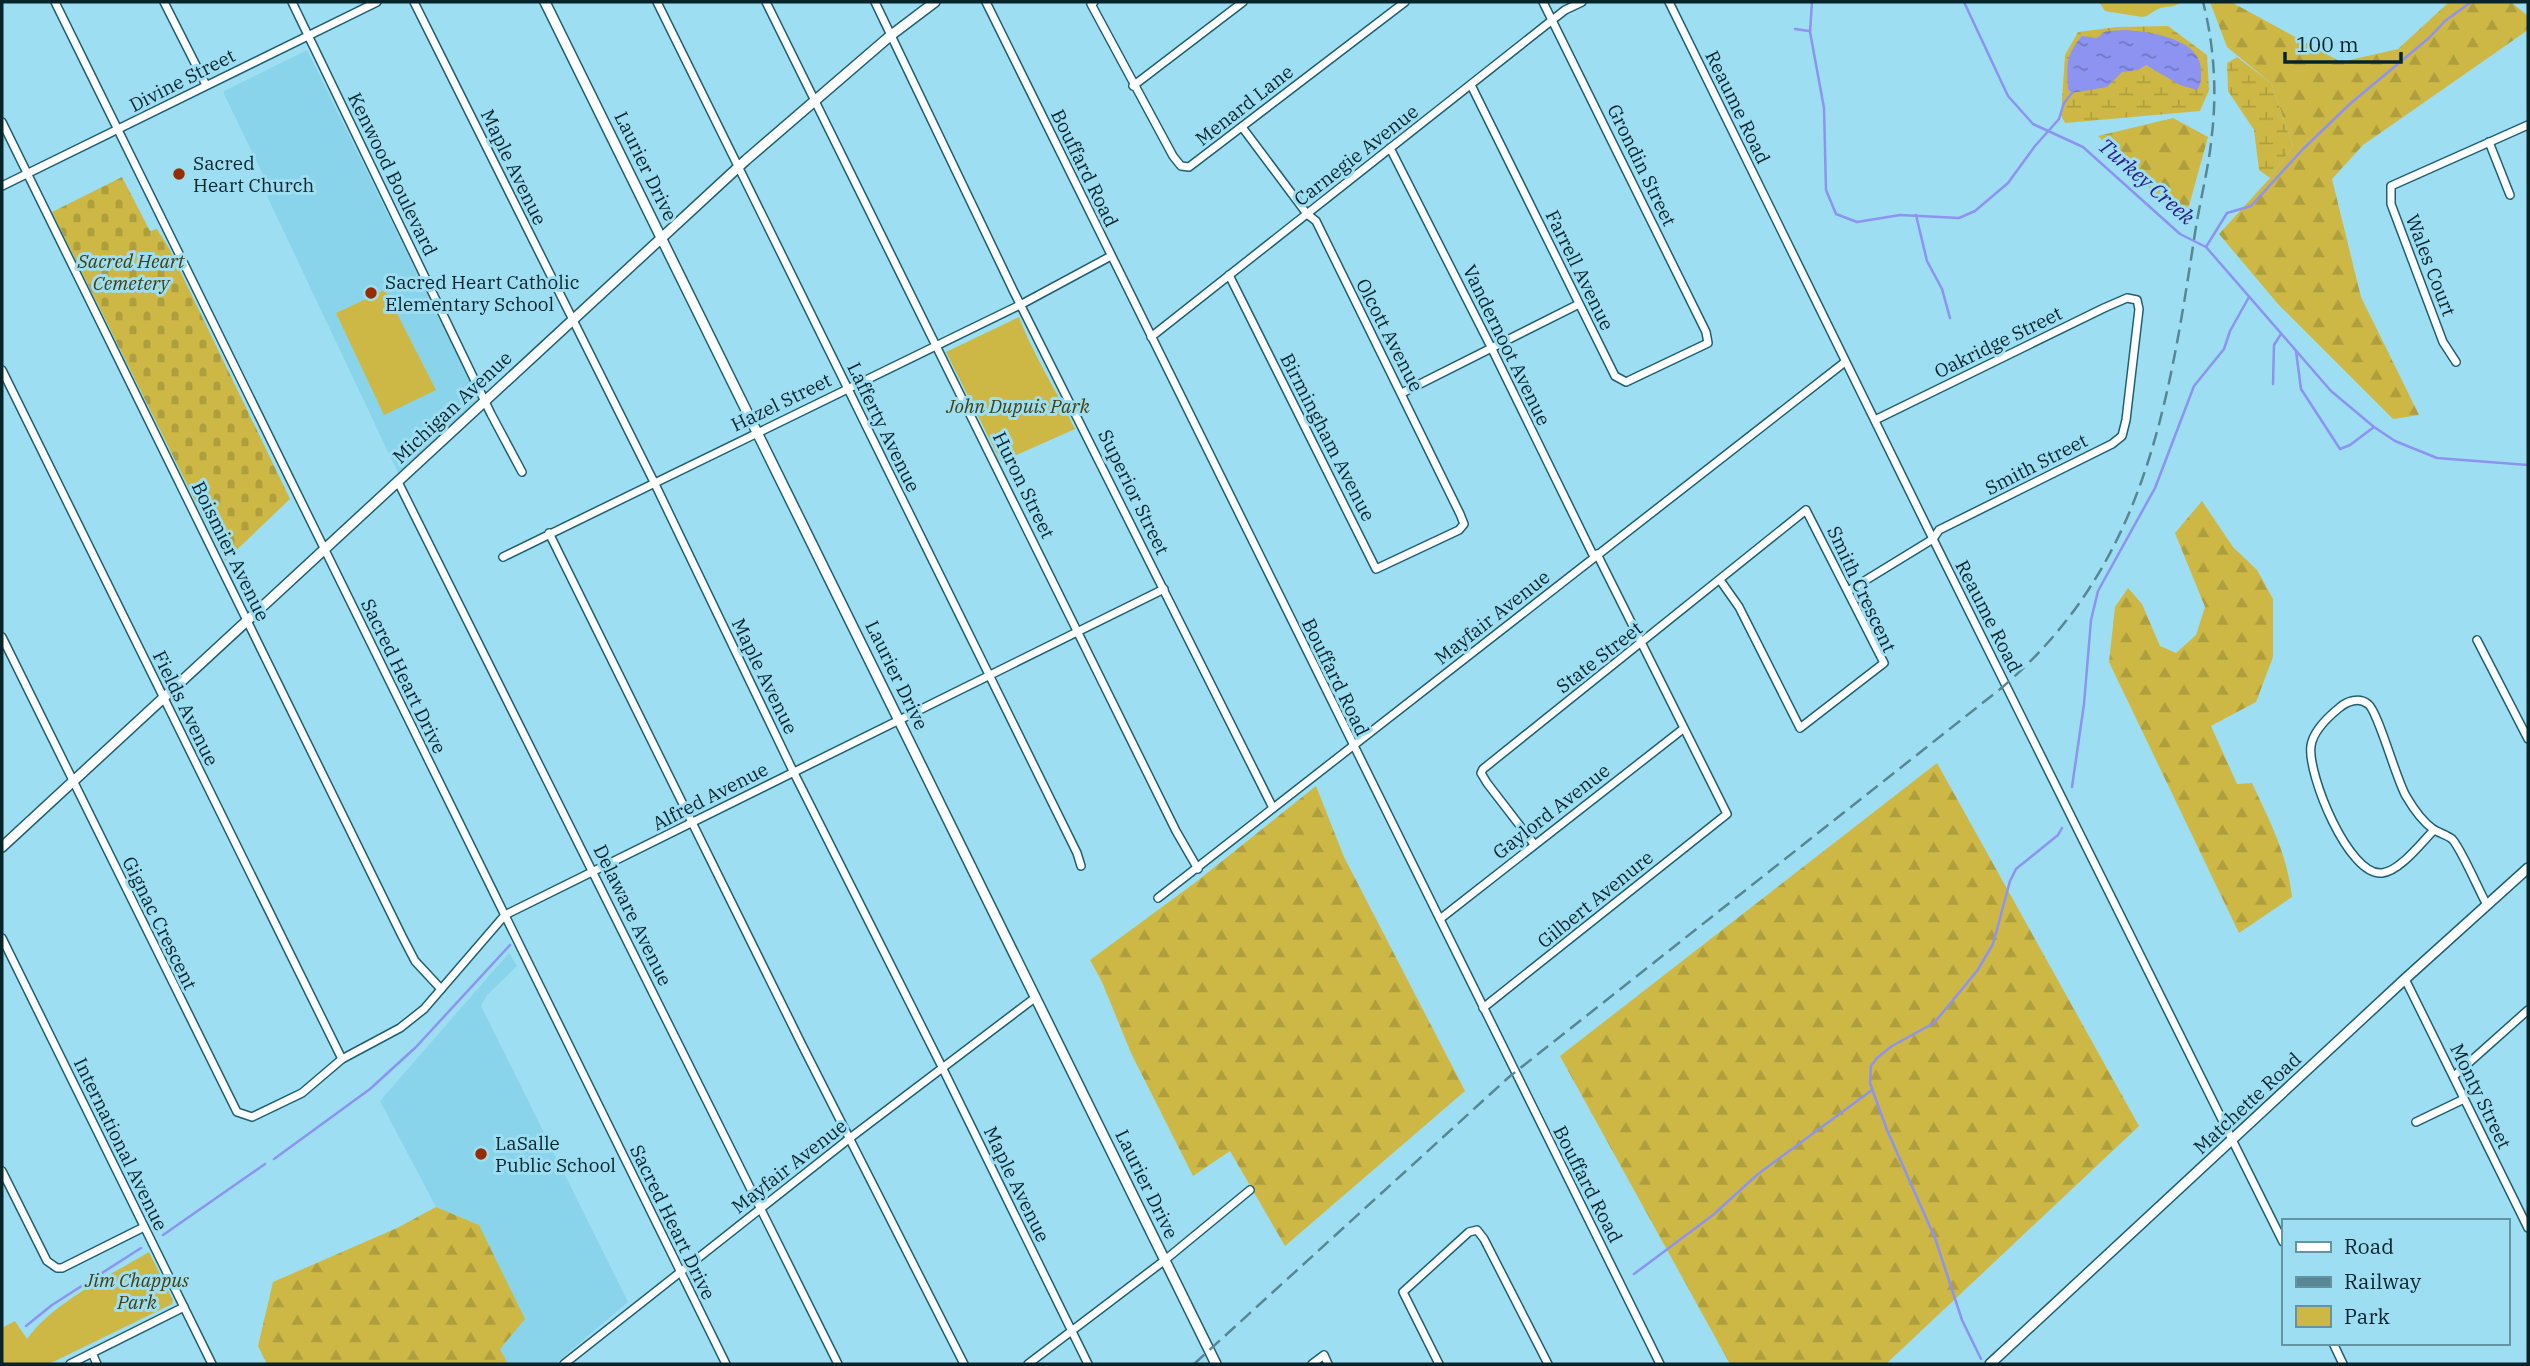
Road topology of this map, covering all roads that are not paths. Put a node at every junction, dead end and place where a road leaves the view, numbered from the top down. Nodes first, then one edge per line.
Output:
1 (55, 2) edge
2 (164, 2) edge
3 (292, 2) edge
4 (377, 2) edge
5 (414, 2) edge
6 (545, 2) edge
7 (657, 2) edge
8 (766, 2) edge
9 (874, 2) edge
10 (934, 2) edge
11 (986, 2) edge
12 (1243, 2) edge
13 (1405, 2) edge
14 (1544, 2) edge
15 (1582, 2) edge
16 (1670, 2) edge
17 (1092, 3) edge
18 (1553, 20) junction
19 (309, 35) junction
20 (890, 36) junction
21 (206, 85) junction
22 (1471, 85) junction
23 (1133, 86) junction
24 (815, 100) junction
25 (2, 122) edge
26 (2528, 125) edge
27 (1242, 127) junction
28 (118, 131) junction
29 (2489, 142) junction
30 (1390, 148) junction
31 (739, 166) junction
32 (27, 173) junction
33 (2, 186) edge
34 (2510, 195) dead end
35 (1307, 214) junction
36 (662, 237) junction
37 (1111, 256) junction
38 (1229, 275) junction
39 (2137, 300) joint
40 (1022, 304) junction
41 (1579, 304) junction
42 (573, 320) junction
43 (1151, 337) junction
44 (1708, 343) joint
45 (936, 344) junction
46 (1492, 349) junction
47 (1845, 362) junction
48 (2456, 362) dead end
49 (2, 370) edge
50 (847, 387) junction
51 (1402, 393) junction
52 (485, 401) junction
53 (1875, 421) junction
54 (757, 432) junction
55 (522, 472) dead end
56 (398, 482) junction
57 (654, 482) junction
58 (1807, 510) joint
59 (549, 533) junction
60 (1933, 539) junction
61 (324, 550) junction
62 (1420, 551) joint
63 (1595, 555) junction
64 (503, 557) dead end
65 (1720, 580) junction
66 (1164, 589) junction
67 (1848, 591) junction
68 (248, 621) junction
69 (1079, 633) junction
70 (2, 637) edge
71 (2477, 640) dead end
72 (1642, 643) junction
73 (990, 676) junction
74 (164, 699) junction
75 (899, 720) junction
76 (1683, 729) junction
77 (2528, 739) edge
78 (1352, 745) junction
79 (793, 771) junction
80 (74, 782) junction
81 (1273, 808) junction
82 (1727, 814) joint
83 (692, 823) junction
84 (2434, 830) junction
85 (1534, 844) junction
86 (2, 847) edge
87 (1081, 866) dead end
88 (2528, 868) edge
89 (1198, 869) junction
90 (594, 871) junction
91 (1158, 898) dead end
92 (2487, 905) junction
93 (505, 915) junction
94 (1440, 919) junction
95 (2, 938) edge
96 (2405, 979) junction
97 (441, 989) junction
98 (1036, 997) junction
99 (1483, 1008) junction
100 (2528, 1010) edge
101 (342, 1059) junction
102 (942, 1067) junction
103 (2454, 1076) junction
104 (2464, 1099) junction
105 (2416, 1122) dead end
106 (850, 1138) junction
107 (2233, 1140) junction
108 (2, 1171) edge
109 (1250, 1190) dead end
110 (761, 1208) junction
111 (144, 1227) junction
112 (2528, 1228) edge
113 (2282, 1240) edge
114 (1165, 1260) junction
115 (680, 1272) junction
116 (184, 1307) junction
117 (1072, 1331) junction
118 (2334, 1345) edge
119 (92, 1353) junction
120 (1995, 1362) edge
121 (70, 1364) edge
122 (97, 1364) edge
123 (212, 1364) edge
124 (564, 1364) edge
125 (726, 1364) edge
126 (838, 1364) edge
127 (964, 1364) edge
128 (1028, 1364) edge
129 (1088, 1364) edge
130 (1216, 1364) edge
131 (1312, 1364) edge
132 (1328, 1364) edge
133 (1439, 1364) edge
134 (1548, 1364) edge
135 (1660, 1364) edge
136 (2343, 1364) edge

1 - 28 street, Sacred Heart Drive
2 - 21 street
3 - 19 street, Kenwood Boulevard
4 - 19 street, Divine Street
5 - 42 street, Maple Avenue
6 - 36 street, Laurier Drive
7 - 31 street, Lafferty Avenue
8 - 24 street, Huron Street
9 - 20 street, Superior Street
10 - 20 street, Michigan Avenue
11 - 37 street, Bouffard Road
12 - 23 street
13 - 27 street, Menard Lane
14 - 18 street, Grondin Street
15 - 18 street, Carnegie Avenue
16 - 47 street, Reaume Road
17 - 23 street, Menard Lane
18 - 22 street, Carnegie Avenue
18 - 44 street, Grondin Street
19 - 21 street, Divine Street
19 - 52 street, Kenwood Boulevard
20 - 24 street, Michigan Avenue
20 - 40 street, Superior Street
21 - 28 street, Divine Street
22 - 30 street, Carnegie Avenue
22 - 41 street, Farrell Avenue
23 - 27 street, Menard Lane
24 - 31 street, Michigan Avenue
24 - 45 street, Huron Street
25 - 32 street, Boismier Avenue
26 - 29 street, Wales Court
27 - 35 street, Olcott Avenue
28 - 32 street, Divine Street
28 - 61 street, Sacred Heart Drive
29 - 34 street
29 - 48 street, Wales Court
30 - 35 street, Carnegie Avenue
30 - 46 street, Vandernoot Avenue
31 - 36 street, Michigan Avenue
31 - 50 street, Lafferty Avenue
32 - 33 street, Divine Street
32 - 68 street, Boismier Avenue
35 - 38 street, Carnegie Avenue
35 - 51 street, Olcott Avenue
36 - 42 street, Michigan Avenue
36 - 54 street, Laurier Drive
37 - 40 street, Hazel Street
37 - 43 street, Bouffard Road
38 - 43 street, Carnegie Avenue
38 - 62 street, Birmingham Avenue
39 - 53 street, Oakridge Street
39 - 60 street, Smith Street
40 - 45 street, Hazel Street
40 - 66 street, Superior Street
41 - 44 street, Farrell Avenue
41 - 46 street
42 - 52 street, Michigan Avenue
42 - 57 street, Maple Avenue
43 - 78 street, Bouffard Road
45 - 50 street, Hazel Street
45 - 69 street, Huron Street
46 - 51 street
46 - 63 street, Vandernoot Avenue
47 - 53 street, Reaume Road
47 - 63 street, Mayfair Avenue
49 - 74 street, Fields Avenue
50 - 54 street, Hazel Street
50 - 73 street, Lafferty Avenue
51 - 62 street, Olcott Avenue
52 - 55 street, Kenwood Boulevard
52 - 56 street, Michigan Avenue
53 - 60 street, Reaume Road
54 - 57 street, Hazel Street
54 - 75 street, Laurier Drive
56 - 61 street, Michigan Avenue
56 - 90 street, Delaware Avenue
57 - 59 street, Hazel Street
57 - 79 street, Maple Avenue
58 - 65 street, State Street
58 - 67 street, Smith Crescent
59 - 64 street, Hazel Street
59 - 83 street
60 - 67 street, Smith Street
60 - 107 street, Reaume Road
61 - 68 street, Michigan Avenue
61 - 93 street, Sacred Heart Drive
63 - 72 street, Vandernoot Avenue
63 - 78 street, Mayfair Avenue
65 - 67 street, Smith Crescent
65 - 72 street, State Street
66 - 69 street, Alfred Avenue
66 - 81 street, Superior Street
68 - 74 street, Michigan Avenue
68 - 97 street, Boismier Avenue
69 - 73 street, Alfred Avenue
69 - 89 street, Huron Street
70 - 80 street, Gignac Crescent
71 - 77 street
72 - 76 street, Vandernoot Avenue
72 - 85 street, State Street
73 - 75 street, Alfred Avenue
73 - 87 street, Lafferty Avenue
74 - 80 street, Michigan Avenue
74 - 101 street, Fields Avenue
75 - 79 street, Alfred Avenue
75 - 98 street, Laurier Drive
76 - 82 street, Vandernoot Avenue
76 - 85 street, Gaylord Avenue
78 - 81 street, Mayfair Avenue
78 - 94 street, Bouffard Road
79 - 83 street, Alfred Avenue
79 - 102 street, Maple Avenue
80 - 86 street, Michigan Avenue
80 - 101 street, Gignac Crescent
81 - 89 street, Mayfair Avenue
82 - 99 street, Gilbert Avenure
83 - 90 street, Alfred Avenue
83 - 106 street
84 - 84 street
84 - 92 street
85 - 94 street, Gaylord Avenue
88 - 92 street, Matchette Road
89 - 91 street, Mayfair Avenue
90 - 93 street, Alfred Avenue
90 - 110 street, Delaware Avenue
92 - 96 street, Matchette Road
93 - 97 street, Alfred Avenue
93 - 115 street, Sacred Heart Drive
94 - 99 street, Bouffard Road
95 - 111 street, International Avenue
96 - 103 street, Monty Street
96 - 107 street, Matchette Road
97 - 101 street, Alfred Avenue
98 - 102 street, Mayfair Avenue
98 - 114 street, Laurier Drive
99 - 135 street, Bouffard Road
100 - 103 street
102 - 106 street, Mayfair Avenue
102 - 117 street, Maple Avenue
103 - 104 street, Monty Street
104 - 105 street
104 - 112 street, Monty Street
106 - 110 street, Mayfair Avenue
106 - 127 street
107 - 113 street, Reaume Road
107 - 120 street, Matchette Road
108 - 111 street
109 - 114 street
110 - 115 street, Mayfair Avenue
110 - 126 street, Delaware Avenue
111 - 116 street, International Avenue
114 - 117 street
114 - 130 street, Laurier Drive
115 - 124 street, Mayfair Avenue
115 - 125 street, Sacred Heart Drive
116 - 119 street
116 - 123 street, International Avenue
117 - 128 street
117 - 129 street, Maple Avenue
118 - 136 street
119 - 121 street
119 - 122 street
131 - 132 street
133 - 134 street

